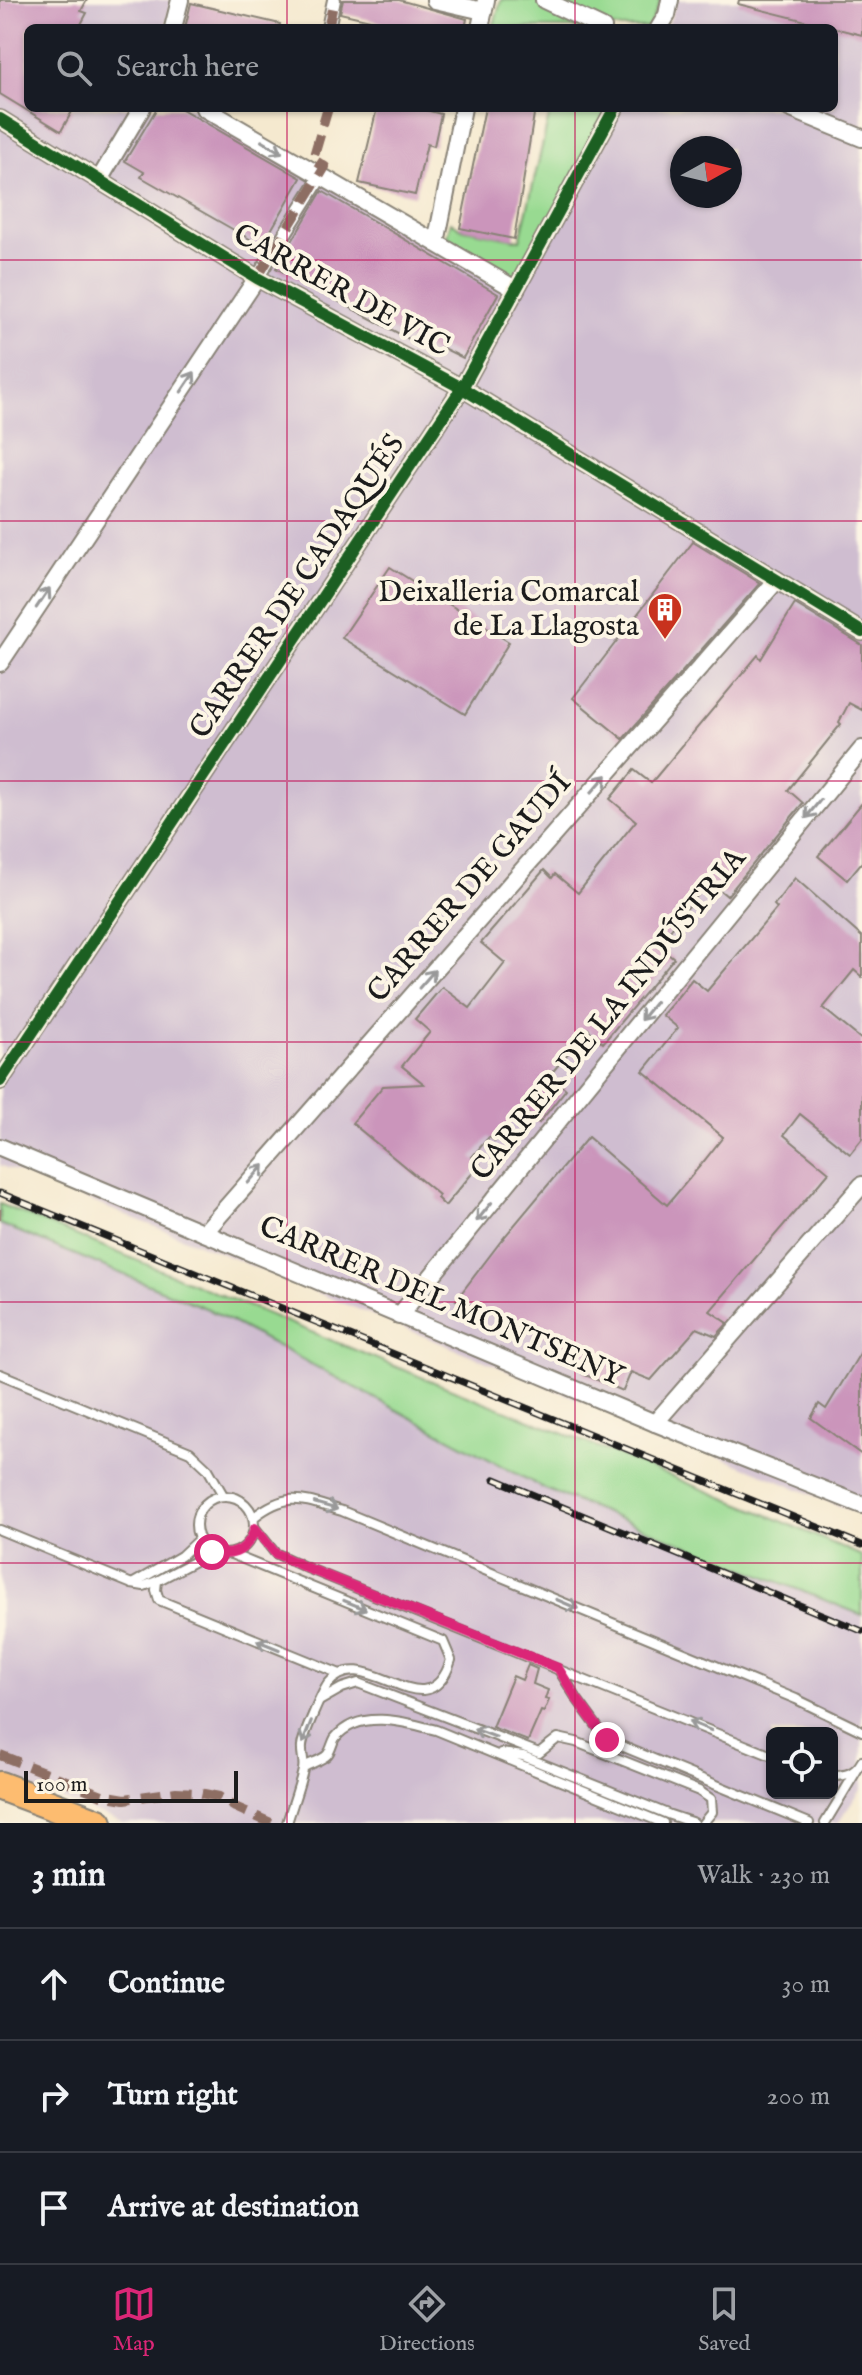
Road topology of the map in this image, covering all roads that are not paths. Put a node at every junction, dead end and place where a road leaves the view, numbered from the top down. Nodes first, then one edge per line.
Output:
1 (180, 0) edge
2 (334, 0) edge
3 (435, 0) edge
4 (544, 0) edge
5 (670, 0) edge
6 (483, 13) edge
7 (174, 24) edge
8 (329, 24) edge
9 (595, 24) edge
10 (661, 24) edge
11 (140, 112) edge
12 (211, 112) edge
13 (462, 112) edge
14 (613, 112) edge
15 (799, 112) edge
16 (0, 119) edge
17 (862, 138) edge
18 (321, 176) junction
19 (99, 180) junction
20 (436, 243) junction
21 (257, 278) junction
22 (515, 289) junction
23 (462, 388) junction
24 (777, 580) junction
25 (862, 632) edge
26 (0, 663) edge
27 (862, 749) edge
28 (0, 1081) edge
29 (0, 1147) edge
30 (862, 1185) edge
31 (204, 1233) junction
32 (399, 1316) junction
33 (0, 1374) edge
34 (655, 1423) junction
35 (223, 1495) junction
36 (862, 1505) edge
37 (254, 1517) junction
38 (255, 1528) junction
39 (0, 1530) edge
40 (199, 1539) junction
41 (212, 1552) junction
42 (231, 1554) junction
43 (157, 1581) junction
44 (132, 1584) junction
45 (558, 1668) junction
46 (340, 1674) junction
47 (320, 1701) junction
48 (862, 1731) edge
49 (489, 1751) junction
50 (766, 1754) edge
51 (862, 1761) edge
52 (304, 1767) junction
53 (857, 1770) junction
54 (838, 1776) edge
55 (0, 1786) edge
56 (0, 1804) edge
57 (784, 1818) edge
58 (43, 1823) edge
59 (98, 1823) edge
60 (287, 1823) edge
61 (663, 1823) edge
62 (694, 1823) edge
63 (703, 1823) edge
64 (809, 1823) edge
65 (825, 1823) edge

1 - 7 street
2 - 8 street
3 - 6 street
4 - 9 street
5 - 10 street
11 - 19 street
12 -> 18 street
13 - 20 street
14 - 22 street, CARRER DE CADAQUÉS
15 - 17 street
16 - 19 street, CARRER DE VIC
18 - 20 street
18 - 21 street
19 - 21 street, CARRER DE VIC
20 - 22 street
21 - 23 street, CARRER DE VIC
26 -> 21 street
22 - 23 street, CARRER DE CADAQUÉS
23 - 24 street, CARRER DE VIC
23 - 28 street, CARRER DE CADAQUÉS
24 - 25 street, CARRER DE VIC
31 -> 24 street, CARRER DE GAUDÍ
27 -> 32 street, CARRER DE LA INDÚSTRIA
29 - 31 street, CARRER DEL MONTSENY
30 - 34 street
31 - 32 street, CARRER DEL MONTSENY
32 - 34 street, CARRER DEL MONTSENY
33 - 35 lane
34 - 36 street, CARRER DEL MONTSENY
35 - 37 lane
35 - 40 lane
37 - 38 lane
37 -> 48 lane
38 - 42 lane
38 - 45 lane
39 - 44 lane
40 - 41 lane
40 - 44 lane
41 - 42 lane
41 - 43 lane
42 -> 46 lane
43 - 44 lane
46 -> 43 lane
50 -> 45 lane
45 - 57 lane
46 - 47 lane
47 -> 52 lane
63 -> 47 lane
49 - 52 lane
49 - 61 lane
49 - 62 lane
51 - 53 lane
52 - 60 lane
53 - 54 lane
53 - 65 lane
55 - 59 highway
56 - 58 highway
57 - 64 lane

